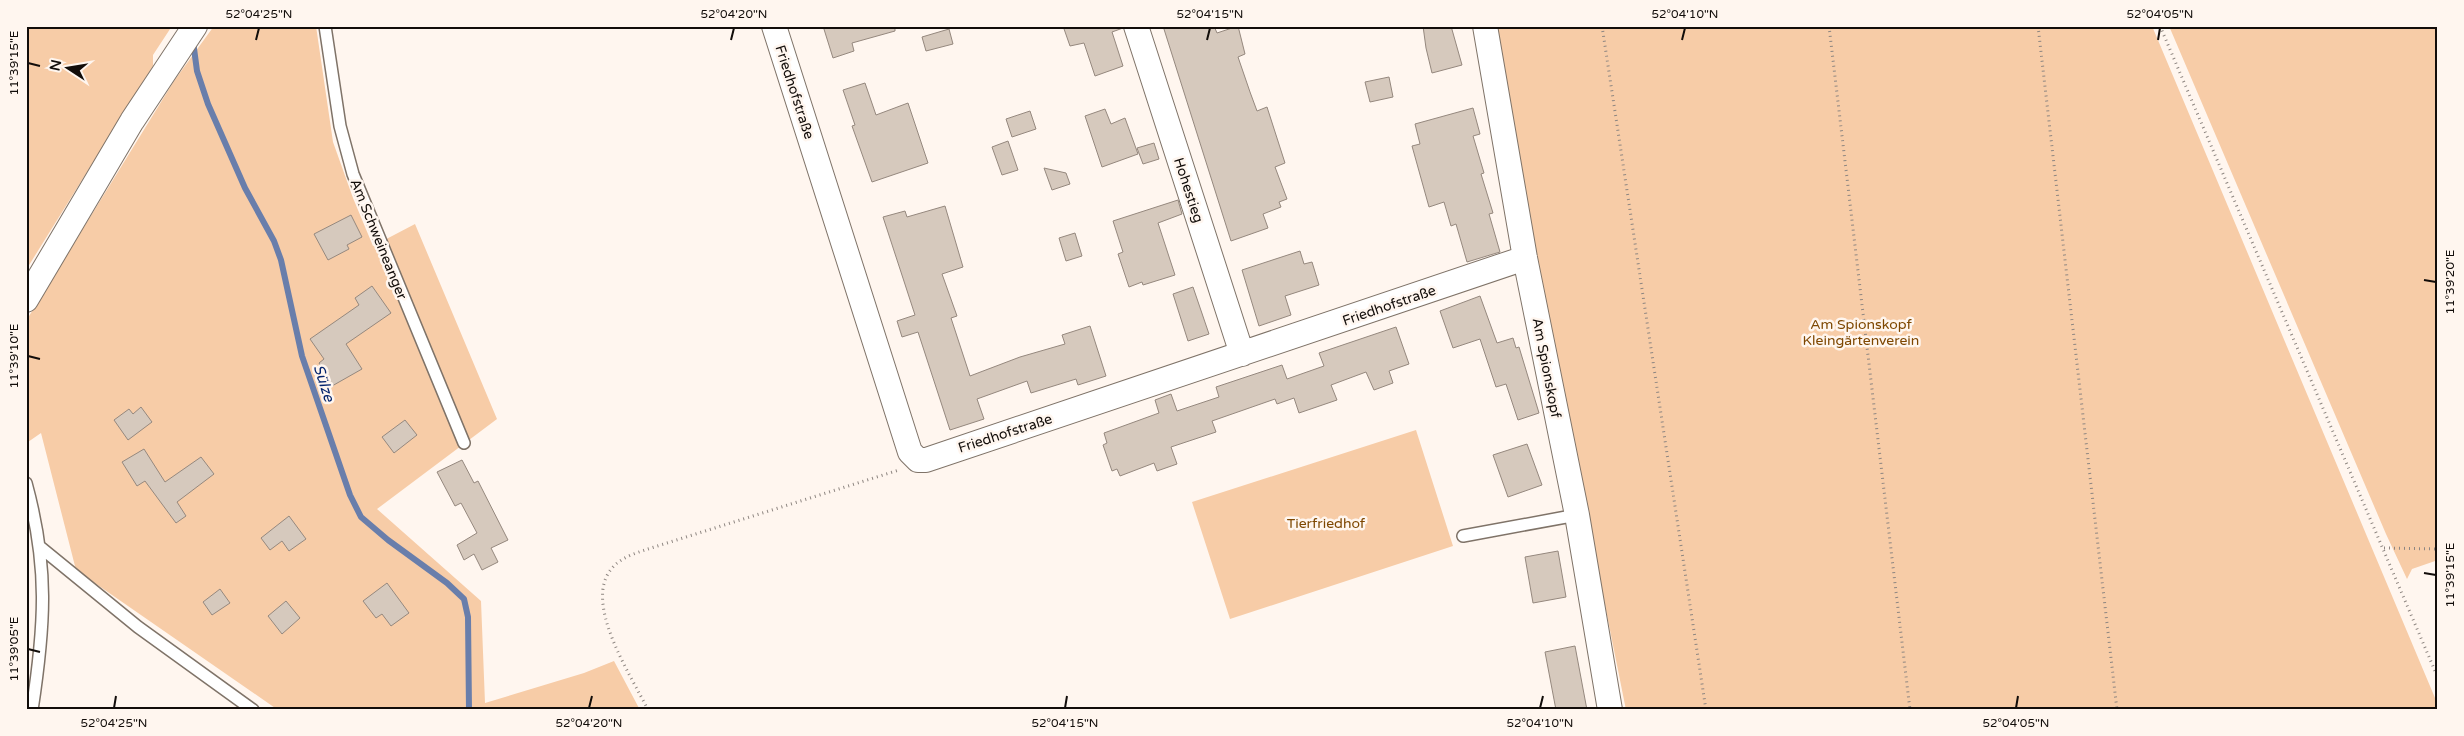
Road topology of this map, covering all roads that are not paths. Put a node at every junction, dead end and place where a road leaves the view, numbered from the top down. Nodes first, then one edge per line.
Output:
1 (195, 26) edge
2 (325, 26) edge
3 (774, 26) edge
4 (1136, 26) edge
5 (1485, 26) edge
6 (1525, 258) junction
7 (26, 300) edge
8 (1242, 354) junction
9 (464, 444) dead end
10 (26, 483) edge
11 (1577, 515) junction
12 (1463, 536) dead end
13 (40, 547) junction
14 (32, 710) edge
15 (253, 710) edge
16 (1610, 710) edge

1 - 7 street
2 - 9 lane, Am Schweineanger
3 - 8 street, Friedhofstraße
4 - 8 street, Hohestieg
5 - 6 street, Am Spionskopf
6 - 8 street, Friedhofstraße
6 - 11 street, Am Spionskopf
10 - 13 lane
11 - 12 lane
11 - 16 street, Am Spionskopf
13 - 14 lane
13 - 15 lane

